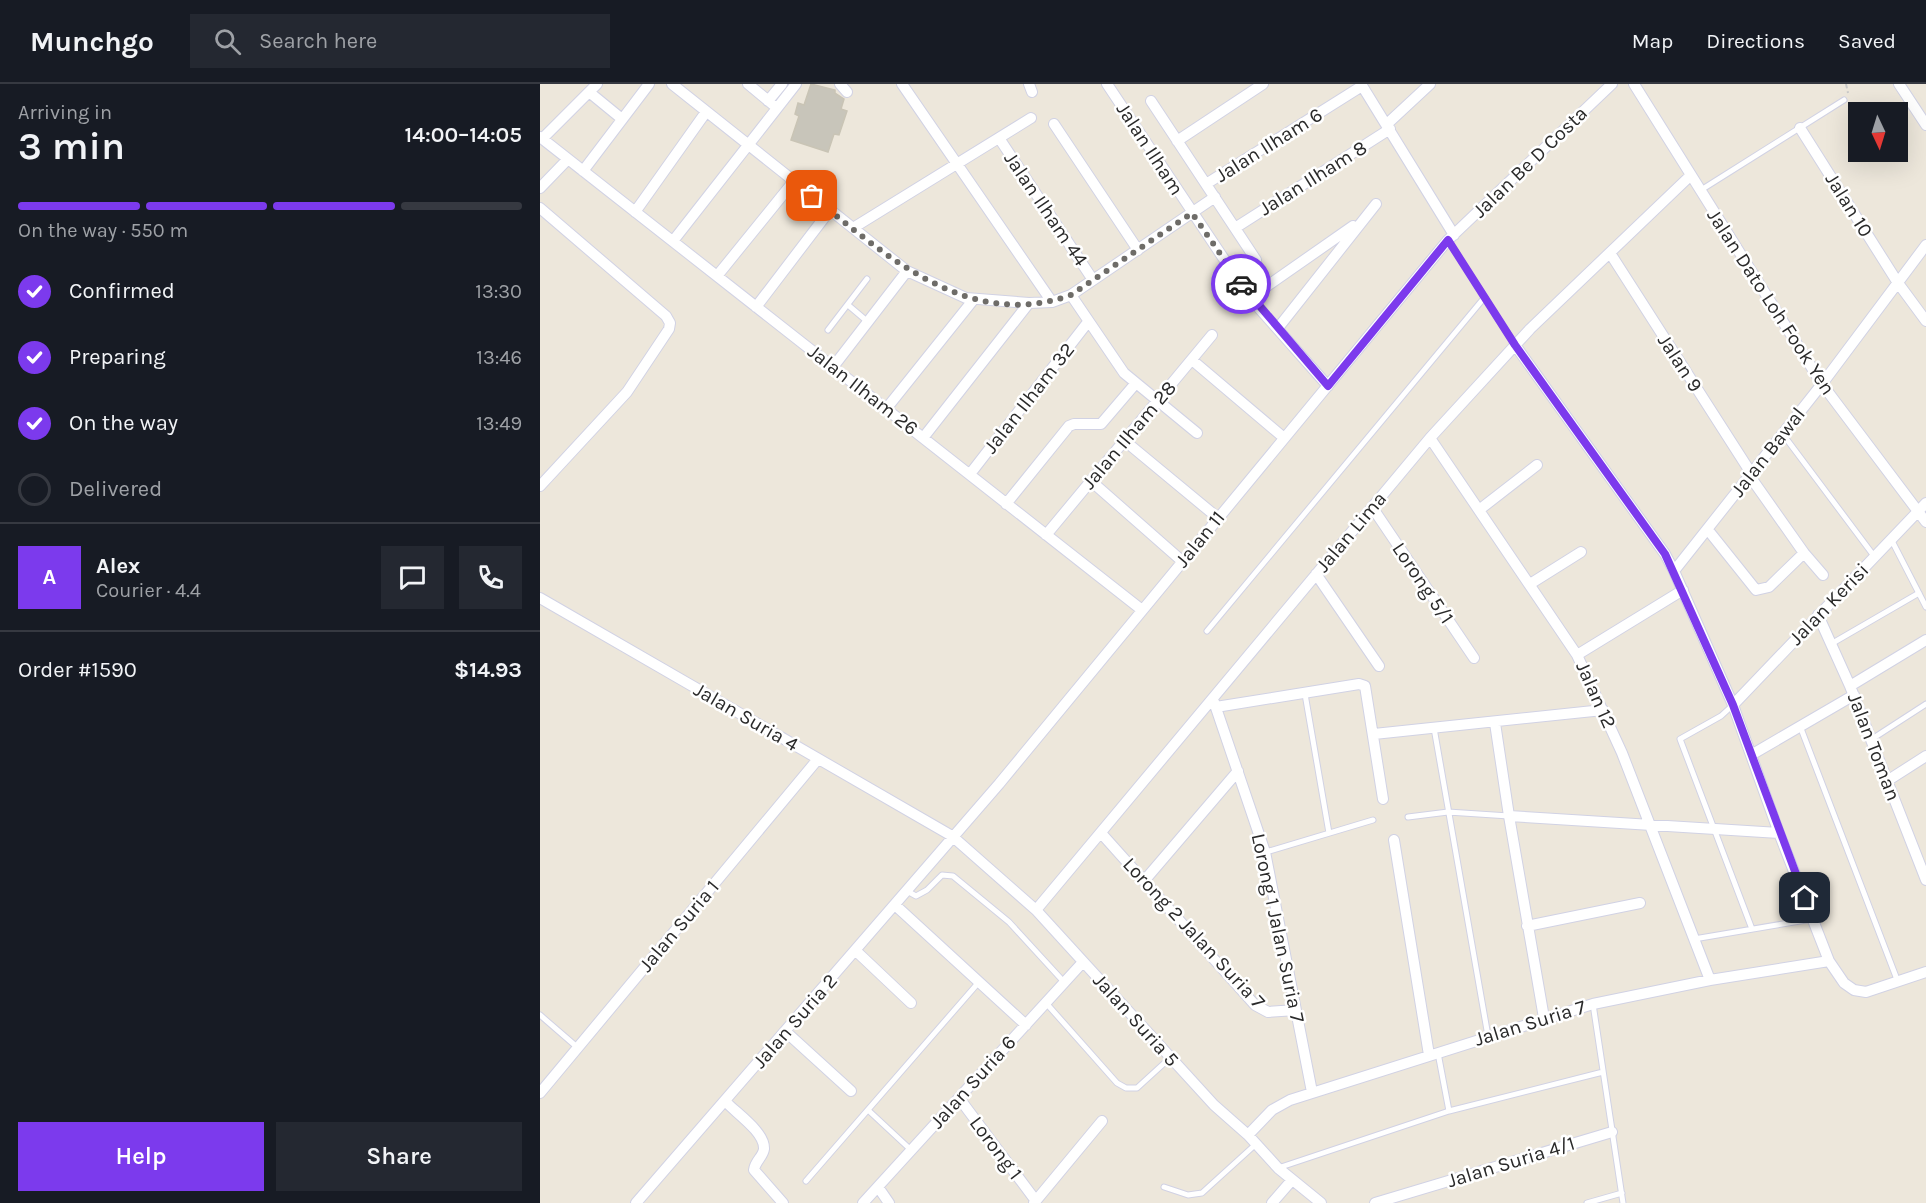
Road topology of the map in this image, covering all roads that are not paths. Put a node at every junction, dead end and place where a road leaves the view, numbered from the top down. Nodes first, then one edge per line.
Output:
1 (649, 84) edge
2 (672, 84) edge
3 (748, 84) edge
4 (782, 84) edge
5 (796, 84) edge
6 (902, 84) edge
7 (1107, 84) edge
8 (1263, 84) edge
9 (1430, 84) edge
10 (1612, 84) edge
11 (1635, 84) edge
12 (1899, 84) edge
13 (1361, 85) edge
14 (593, 88) edge
15 (1844, 100) dead end
16 (1151, 102) dead end
17 (773, 104) junction
18 (706, 112) junction
19 (1031, 118) dead end
20 (622, 119) junction
21 (1054, 124) dead end
22 (1926, 125) edge
23 (1389, 127) junction
24 (1800, 128) junction
25 (541, 138) edge
26 (999, 138) junction
27 (1178, 141) junction
28 (748, 145) junction
29 (568, 159) junction
30 (958, 164) junction
31 (583, 171) junction
32 (1690, 176) junction
33 (794, 181) junction
34 (1206, 184) junction
35 (540, 188) edge
36 (1699, 191) junction
37 (1215, 197) junction
38 (1376, 204) dead end
39 (540, 208) edge
40 (830, 210) junction
41 (635, 212) junction
42 (1192, 213) junction
43 (1363, 219) junction
44 (853, 228) junction
45 (1235, 228) junction
46 (1451, 238) junction
47 (673, 241) junction
48 (1926, 244) edge
49 (1138, 250) junction
50 (1610, 253) junction
51 (1256, 260) dead end
52 (908, 271) junction
53 (717, 276) junction
54 (867, 279) dead end
55 (1093, 280) junction
56 (1898, 283) junction
57 (1071, 295) junction
58 (1250, 297) junction
59 (1484, 297) junction
60 (974, 299) junction
61 (1052, 302) junction
62 (1029, 303) junction
63 (848, 305) junction
64 (756, 307) junction
65 (1926, 321) edge
66 (868, 322) junction
67 (1088, 322) junction
68 (1278, 328) junction
69 (828, 330) dead end
70 (1212, 335) dead end
71 (1515, 345) junction
72 (1192, 360) junction
73 (833, 367) junction
74 (1136, 383) junction
75 (1822, 384) junction
76 (1328, 386) junction
77 (1159, 399) junction
78 (886, 409) junction
79 (1781, 432) junction
80 (1197, 433) dead end
81 (1283, 437) junction
82 (923, 438) junction
83 (1430, 438) junction
84 (1125, 441) junction
85 (1537, 465) dead end
86 (969, 474) junction
87 (1750, 474) junction
88 (1091, 481) junction
89 (540, 486) edge
90 (1006, 504) junction
91 (1372, 507) junction
92 (1922, 507) edge
93 (1479, 510) junction
94 (1218, 518) junction
95 (1926, 522) edge
96 (1708, 530) junction
97 (1046, 535) junction
98 (1891, 538) junction
99 (1581, 552) dead end
100 (1804, 553) junction
101 (1874, 556) junction
102 (1182, 561) junction
103 (1674, 571) junction
104 (1316, 574) junction
105 (1823, 575) dead end
106 (1530, 584) junction
107 (1683, 590) junction
108 (1919, 593) junction
109 (540, 598) edge
110 (1926, 607) edge
111 (1142, 610) junction
112 (1818, 615) junction
113 (1207, 631) dead end
114 (1926, 640) edge
115 (1831, 644) junction
116 (1577, 655) junction
117 (1474, 658) dead end
118 (1379, 666) dead end
119 (1852, 691) junction
120 (1305, 694) junction
121 (1214, 703) junction
122 (1926, 704) edge
123 (1733, 705) junction
124 (1602, 710) junction
125 (1495, 723) junction
126 (1800, 726) junction
127 (1434, 728) junction
128 (1374, 734) junction
129 (1870, 740) junction
130 (1751, 755) junction
131 (1926, 756) edge
132 (818, 759) junction
133 (1238, 771) junction
134 (1887, 781) junction
135 (1383, 799) dead end
136 (1448, 812) junction
137 (1509, 816) junction
138 (1408, 817) dead end
139 (1373, 820) dead end
140 (1651, 826) junction
141 (1717, 831) junction
142 (1101, 833) junction
143 (1329, 833) junction
144 (1779, 833) junction
145 (952, 836) junction
146 (1394, 840) dead end
147 (1265, 852) junction
148 (1922, 858) edge
149 (1926, 880) edge
150 (1144, 881) junction
151 (907, 891) junction
152 (1640, 903) dead end
153 (895, 905) junction
154 (1036, 910) junction
155 (1814, 919) junction
156 (1527, 926) junction
157 (1752, 929) junction
158 (1693, 940) junction
159 (856, 951) junction
160 (1829, 961) junction
161 (1083, 962) junction
162 (1925, 974) edge
163 (1710, 980) junction
164 (979, 982) junction
165 (1064, 982) junction
166 (1898, 982) junction
167 (911, 1003) dead end
168 (1046, 1003) junction
169 (1593, 1004) junction
170 (1296, 1010) junction
171 (540, 1015) edge
172 (1544, 1018) junction
173 (1026, 1025) junction
174 (785, 1031) junction
175 (1488, 1036) junction
176 (578, 1048) junction
177 (1433, 1054) junction
178 (1171, 1057) junction
179 (1603, 1072) junction
180 (851, 1091) dead end
181 (1312, 1092) junction
182 (540, 1093) edge
183 (959, 1098) junction
184 (726, 1102) junction
185 (868, 1110) junction
186 (1449, 1111) junction
187 (1102, 1121) dead end
188 (1612, 1132) junction
189 (1248, 1135) junction
190 (1256, 1144) junction
191 (911, 1150) junction
192 (1278, 1168) junction
193 (1292, 1180) junction
194 (806, 1181) dead end
195 (878, 1187) junction
196 (1164, 1187) dead end
197 (1622, 1193) junction
198 (1035, 1202) edge
199 (636, 1203) edge
200 (783, 1203) edge
201 (863, 1203) edge
202 (890, 1203) edge
203 (1272, 1203) edge
204 (1321, 1203) edge
205 (1375, 1203) edge
206 (1587, 1203) edge
207 (1623, 1203) edge

1 - 20 street
2 - 18 street, Jalan Ilham
3 - 17 street
4 - 17 street
5 - 17 street
6 - 30 street
7 - 42 street, Jalan Ilham
8 - 27 street
9 - 23 street, Jalan Ilham 8
10 - 46 street, Jalan Be D Costa
11 - 32 street, Jalan Dato Loh Fook Yen
12 - 22 street
13 - 23 street
13 - 34 street, Jalan Ilham 6
14 - 20 street
14 - 25 street
15 - 24 lane
16 - 27 street
17 - 28 street
18 - 28 street, Jalan Ilham
18 - 41 street
19 - 26 street
20 - 31 street
21 - 49 street
23 - 45 street, Jalan Ilham 8
23 - 46 street
24 - 36 lane
24 - 56 street, Jalan 10
25 - 29 street, Jalan Ilham 26
26 - 30 street
26 - 55 street, Jalan Ilham 44
27 - 34 street
28 - 33 street, Jalan Ilham
28 - 47 street
29 - 31 street, Jalan Ilham 26
29 - 35 street
30 - 44 street
30 - 61 street
31 - 41 street, Jalan Ilham 26
32 - 36 street, Jalan Dato Loh Fook Yen
32 - 50 street, Jalan Lima
33 - 40 street, Jalan Ilham
33 - 53 street
34 - 37 street
36 - 75 street, Jalan Dato Loh Fook Yen
37 - 42 street
37 - 45 street
38 - 43 street
39 - 89 street
40 - 44 street, Jalan Ilham
40 - 64 street
41 - 47 street, Jalan Ilham 26
42 - 49 street, Jalan Ilham
42 - 58 street, Jalan Ilham
43 - 58 street
43 - 68 street
44 - 52 street, Jalan Ilham
45 - 51 street
46 - 59 lane
46 - 76 street, Jalan 11
47 - 53 street, Jalan Ilham 26
48 - 56 street, Jalan Bawal
49 - 55 street, Jalan Ilham
50 - 71 street, Jalan Lima
50 - 87 street, Jalan 9
52 - 60 street, Jalan Ilham
52 - 66 street
53 - 64 street, Jalan Ilham 26
54 - 63 lane
55 - 57 street, Jalan Ilham
56 - 65 street, Jalan 10
56 - 75 street, Jalan Bawal
57 - 61 street, Jalan Ilham
57 - 67 street
58 - 68 street, Jalan Ilham
59 - 71 lane
59 - 113 lane
60 - 62 street, Jalan Ilham
60 - 78 street
61 - 62 street, Jalan Ilham
62 - 82 street
63 - 66 lane
63 - 69 lane
64 - 73 street, Jalan Ilham 26
66 - 73 street
67 - 74 street
67 - 86 street, Jalan Ilham 32
68 - 76 street, Jalan Ilham
70 - 72 street, Jalan Ilham 28
71 - 83 street, Jalan Lima
71 - 103 street
72 - 77 street, Jalan Ilham 28
72 - 81 street
73 - 78 street, Jalan Ilham 26
74 - 77 street
74 - 90 street
75 - 79 street, Jalan Bawal
75 - 92 street, Jalan Dato Loh Fook Yen
76 - 81 street, Jalan 11
77 - 80 street
77 - 84 street, Jalan Ilham 28
78 - 82 street, Jalan Ilham 26
79 - 87 street, Jalan Bawal
79 - 101 lane
81 - 94 street, Jalan 11
82 - 86 street, Jalan Ilham 26
83 - 91 street, Jalan Lima
83 - 93 street, Jalan 12
84 - 88 street, Jalan Ilham 28
84 - 94 street
85 - 93 street
86 - 90 street, Jalan Ilham 26
87 - 96 street, Jalan Bawal
87 - 100 street, Jalan 9
88 - 97 street, Jalan Ilham 28
88 - 102 street
90 - 97 street, Jalan Ilham 26
91 - 104 street, Jalan Lima
91 - 117 street, Lorong 5/1
92 - 95 street, Jalan Dato Loh Fook Yen
92 - 98 street, Jalan Kerisi
93 - 106 street, Jalan 12
94 - 102 street, Jalan 11
96 - 100 street
96 - 103 street, Jalan Bawal
97 - 111 street, Jalan Ilham 26
98 - 101 street, Jalan Kerisi
98 - 108 lane
99 - 106 street
100 - 105 street, Jalan 9
101 - 112 street, Jalan Kerisi
102 - 111 street, Jalan 11
103 - 107 street
104 - 118 street
104 - 121 street, Jalan Lima
106 - 116 street, Jalan 12
107 - 116 street
107 - 123 street
108 - 110 lane
108 - 115 lane
109 - 132 street, Jalan Suria 4
111 - 145 street, Jalan 11
112 - 115 street, Jalan Toman
112 - 123 street, Jalan Kerisi
114 - 119 street
115 - 119 street, Jalan Toman
116 - 124 street, Jalan 12
119 - 126 street
119 - 129 street, Jalan Toman
120 - 121 street
120 - 128 street
120 - 143 lane
121 - 133 street, Lorong 1 Jalan Suria 7
121 - 142 street, Jalan Lima
122 - 129 lane
123 - 130 street
123 - 141 lane
124 - 125 street
124 - 140 street, Jalan 12
125 - 127 street
125 - 137 street
126 - 130 street
126 - 166 lane
127 - 128 street
127 - 136 lane
128 - 135 street
129 - 134 street, Jalan Toman
130 - 144 street
131 - 134 street
132 - 145 street, Jalan Suria 4
132 - 176 street, Jalan Suria 1
133 - 147 street, Lorong 1 Jalan Suria 7
133 - 150 street
134 - 148 street, Jalan Toman
136 - 137 lane
136 - 138 lane
136 - 175 lane
137 - 140 street
137 - 156 street
139 - 143 lane
140 - 141 street
140 - 158 street, Jalan 12
141 - 144 street
141 - 157 lane
142 - 150 street, Lorong 2 Jalan Suria 7
142 - 154 street, Jalan Lima
143 - 147 lane
144 - 155 street
145 - 151 street, Jalan Suria 2
145 - 154 street, Jalan Suria 5
146 - 177 street
147 - 170 street, Lorong 1 Jalan Suria 7
148 - 149 street, Jalan Toman
150 - 170 street, Lorong 2 Jalan Suria 7
151 - 153 street, Jalan Suria 2
151 - 165 lane
152 - 156 street
153 - 159 street, Jalan Suria 2
153 - 164 street
154 - 161 street, Jalan Suria 5
155 - 157 lane
155 - 160 street
156 - 172 street
157 - 158 lane
158 - 163 street, Jalan 12
159 - 167 street
159 - 174 street, Jalan Suria 2
160 - 163 street, Jalan Suria 7
160 - 166 street
161 - 165 street, Jalan Suria 6
161 - 178 street, Jalan Suria 5
162 - 166 street
163 - 169 street, Jalan Suria 7
164 - 173 street
164 - 185 lane
165 - 168 street, Jalan Suria 6
168 - 173 street, Jalan Suria 6
168 - 178 lane
169 - 172 street, Jalan Suria 7
169 - 179 lane
170 - 181 street, Lorong 1 Jalan Suria 7
171 - 176 lane
172 - 175 street, Jalan Suria 7
173 - 183 street, Jalan Suria 6
174 - 180 street
174 - 184 street, Jalan Suria 2
175 - 177 street, Jalan Suria 7
176 - 182 street, Jalan Suria 1
177 - 181 street, Jalan Suria 7
177 - 186 lane
178 - 189 street, Jalan Suria 5
179 - 186 lane
179 - 188 lane
181 - 189 street, Jalan Suria 7
183 - 191 street, Jalan Suria 6
183 - 198 street, Lorong 1
184 - 199 street, Jalan Suria 2
184 - 200 street
185 - 191 lane
185 - 194 lane
186 - 192 lane
187 - 198 street, Lorong 1
188 - 197 lane
188 - 205 street, Jalan Suria 4/1
189 - 190 street, Jalan Suria 5
190 - 192 street, Jalan Suria 5
190 - 196 lane
191 - 195 street, Jalan Suria 6
192 - 193 street, Jalan Suria 5
193 - 203 street
193 - 204 street, Jalan Suria 5
195 - 201 street, Jalan Suria 6
195 - 202 street
197 - 206 lane
197 - 207 lane

